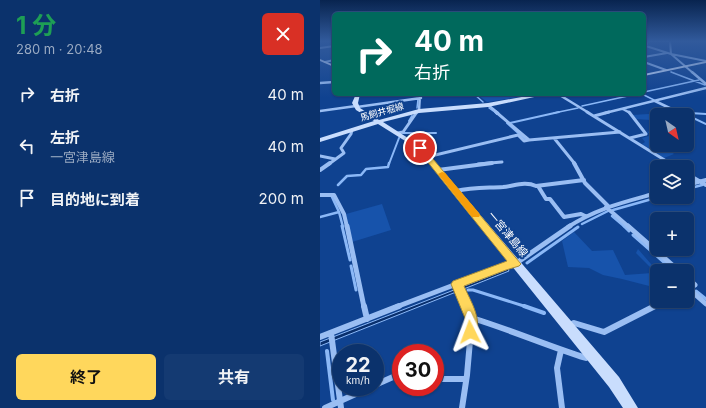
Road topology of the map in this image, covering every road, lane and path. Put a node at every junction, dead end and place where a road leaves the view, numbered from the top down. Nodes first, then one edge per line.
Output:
1 (678, 60) edge
2 (322, 61) edge
3 (706, 62) edge
4 (646, 63) edge
5 (332, 64) edge
6 (685, 66) junction
7 (666, 70) junction
8 (646, 75) edge
9 (332, 82) edge
10 (320, 83) edge
11 (706, 84) edge
12 (706, 88) edge
13 (358, 96) edge
14 (535, 96) edge
15 (561, 96) edge
16 (421, 98) joint
17 (654, 101) junction
18 (488, 105) junction
19 (356, 106) junction
20 (669, 108) edge
21 (622, 109) junction
22 (320, 111) edge
23 (418, 111) junction
24 (593, 116) junction
25 (378, 122) junction
26 (352, 130) junction
27 (620, 132) junction
28 (398, 133) junction
29 (554, 138) junction
30 (630, 138) junction
31 (320, 140) edge
32 (529, 140) junction
33 (320, 156) edge
34 (428, 157) junction
35 (335, 159) junction
36 (665, 160) edge
37 (502, 162) dead end
38 (320, 170) edge
39 (438, 170) junction
40 (694, 178) edge
41 (584, 180) junction
42 (706, 180) edge
43 (700, 182) junction
44 (694, 183) edge
45 (706, 185) edge
46 (538, 186) junction
47 (456, 191) junction
48 (320, 195) edge
49 (650, 195) edge
50 (607, 207) junction
51 (585, 216) junction
52 (516, 264) junction
53 (671, 264) edge
54 (459, 288) junction
55 (694, 295) edge
56 (706, 304) edge
57 (652, 308) edge
58 (472, 318) junction
59 (367, 319) junction
60 (568, 327) junction
61 (320, 337) edge
62 (332, 337) junction
63 (561, 350) junction
64 (591, 354) junction
65 (444, 379) edge
66 (465, 379) junction
67 (356, 396) edge
68 (341, 404) edge
69 (325, 408) edge
70 (462, 408) edge
71 (562, 408) edge
72 (631, 408) edge

1 - 6 street
2 - 5 main road
3 - 6 main road
4 - 7 street
6 - 7 main road
6 - 11 street
7 - 8 main road
9 - 10 street
12 - 17 street
13 - 19 main road
14 - 18 main road, 馬飼井堀線
15 - 24 street
16 - 19 street
16 - 23 street
17 - 20 street
17 - 21 street
18 - 23 main road, 馬飼井堀線
18 - 32 street
19 - 22 street
19 - 25 main road, 一宮津島線
21 - 24 street
21 - 30 street
23 - 25 main road, 馬飼井堀線
23 - 28 street
24 - 27 street
25 - 26 main road, 馬飼井堀線
25 - 28 main road, 一宮津島線
26 - 31 main road, 馬飼井堀線
26 - 35 street
27 - 29 street
27 - 30 street
28 - 34 main road, 一宮津島線
29 - 32 street
29 - 41 street
30 - 36 street
32 - 34 street
33 - 35 street
34 - 39 main road, 一宮津島線
35 - 38 street
37 - 39 street
39 - 47 main road, 一宮津島線
40 - 43 street
41 - 46 street
41 - 50 street
42 - 43 street
43 - 44 street
43 - 45 street
46 - 47 street
46 - 51 street
47 - 52 main road, 一宮津島線
48 - 59 street
49 - 50 street
50 - 51 street
50 - 53 street
51 - 52 street
52 - 54 street
52 - 60 main road, 一宮津島線
54 - 58 street
54 - 59 street
55 - 56 street
57 - 60 street
58 - 63 street
58 - 66 street
59 - 62 street
60 - 64 main road, 一宮津島線
61 - 62 street
62 - 68 street
63 - 64 street
63 - 71 street
64 - 72 main road, 一宮津島線
65 - 66 street
66 - 70 street
67 - 68 street
68 - 69 street

